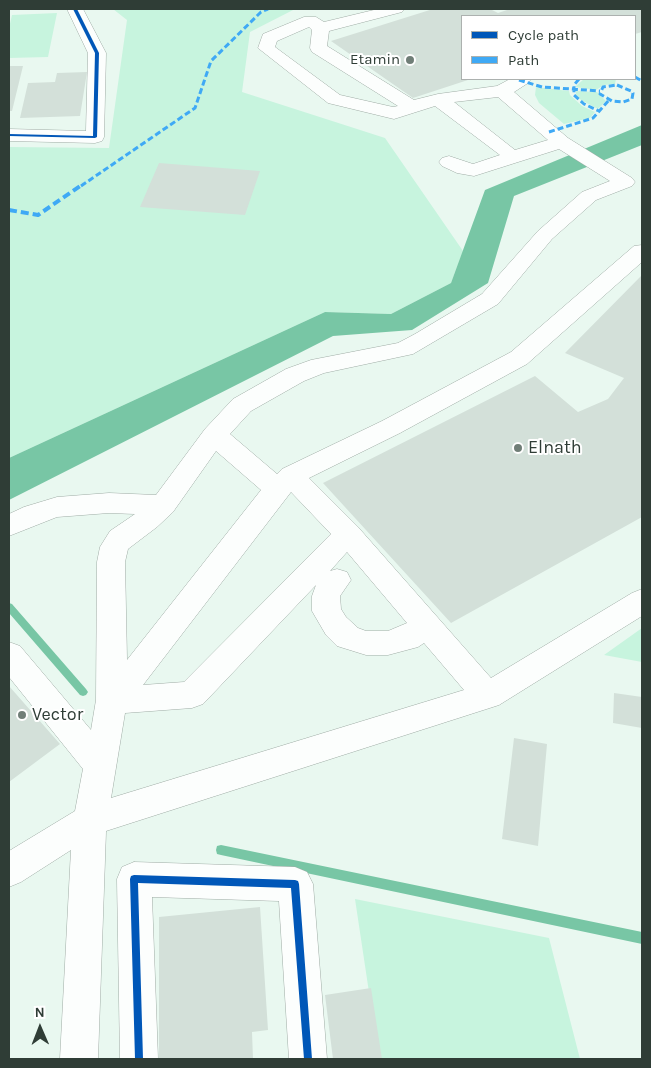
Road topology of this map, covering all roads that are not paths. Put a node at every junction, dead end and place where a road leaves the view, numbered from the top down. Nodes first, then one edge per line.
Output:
1 (75, 9) edge
2 (396, 9) edge
3 (322, 28) junction
4 (520, 80) edge
5 (502, 91) junction
6 (438, 99) junction
7 (412, 107) junction
8 (9, 135) edge
9 (567, 145) junction
10 (506, 151) dead end
11 (449, 162) dead end
12 (637, 182) edge
13 (642, 251) edge
14 (214, 435) junction
15 (284, 482) junction
16 (163, 505) junction
17 (9, 526) edge
18 (348, 534) junction
19 (338, 580) dead end
20 (642, 601) edge
21 (427, 626) junction
22 (9, 655) edge
23 (488, 696) junction
24 (112, 700) junction
25 (99, 764) junction
26 (90, 820) junction
27 (9, 870) edge
28 (79, 1059) edge
29 (139, 1059) edge
30 (308, 1059) edge

1 - 8 street
2 - 3 street
3 - 7 street
3 - 7 street
4 - 5 street
5 - 6 street
5 - 9 street
6 - 7 street
6 - 10 street
9 - 11 street
9 - 12 street
12 - 14 street
13 - 15 street
14 - 15 street
14 - 16 street
15 - 18 street
15 - 24 street
16 - 17 street
16 - 24 street
18 - 21 street
18 - 24 street
19 - 21 street
20 - 23 street
21 - 23 street
22 - 25 street
23 - 26 street
24 - 25 street
25 - 26 street
26 - 27 street
26 - 28 street
29 - 30 street

